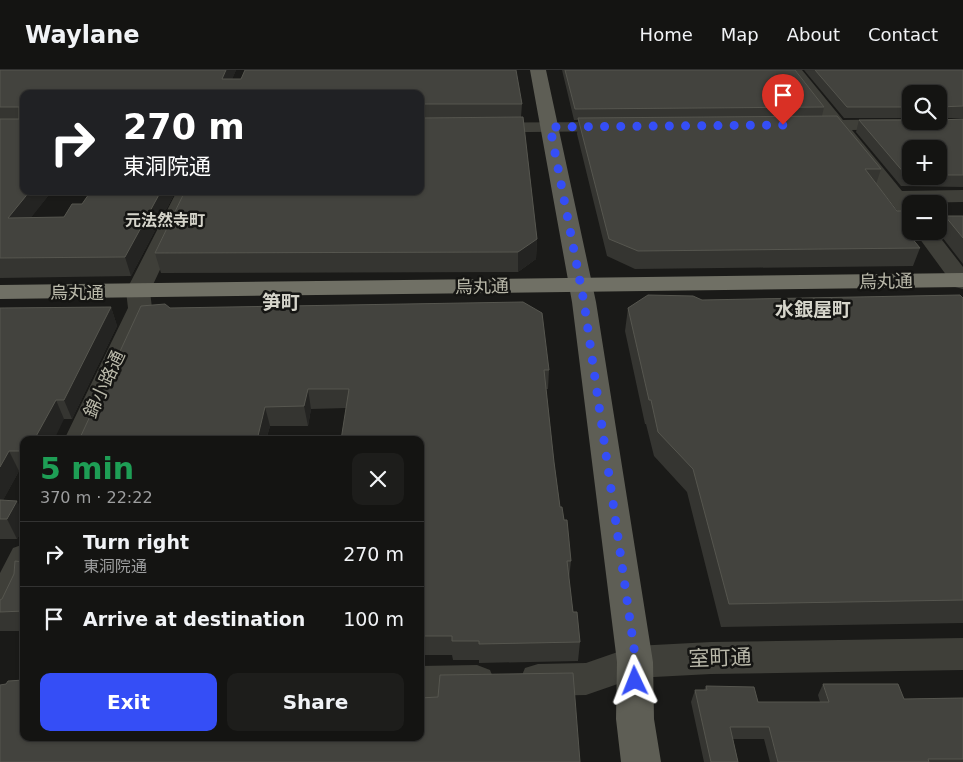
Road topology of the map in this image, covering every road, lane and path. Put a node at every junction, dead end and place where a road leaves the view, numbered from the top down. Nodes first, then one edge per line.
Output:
1 (538, 70) edge
2 (794, 70) edge
3 (963, 124) edge
4 (792, 125) edge
5 (839, 125) junction
6 (631, 126) edge
7 (550, 127) junction
8 (424, 128) edge
9 (184, 195) edge
10 (963, 196) edge
11 (896, 197) junction
12 (902, 204) edge
13 (931, 240) edge
14 (963, 281) edge
15 (0, 292) edge
16 (582, 293) junction
17 (963, 298) edge
18 (139, 300) junction
19 (0, 310) edge
20 (80, 436) edge
21 (20, 566) edge
22 (0, 608) edge
23 (963, 654) edge
24 (636, 662) junction
25 (424, 683) edge
26 (642, 762) edge

1 - 7 main road
2 - 5 street
3 - 5 street
4 - 5 street
5 - 11 street
6 - 7 street
7 - 8 street
7 - 16 main road
9 - 18 street, 錦小路通
10 - 11 street
11 - 12 street
13 - 14 street
14 - 16 highway, 烏丸通
15 - 18 highway, 烏丸通
16 - 17 highway, 烏丸通
16 - 18 highway, 烏丸通
16 - 24 main road
18 - 19 highway, 烏丸通
18 - 20 street, 錦小路通
21 - 22 street
23 - 24 street, 室町通
24 - 25 street, 室町通
24 - 26 main road

